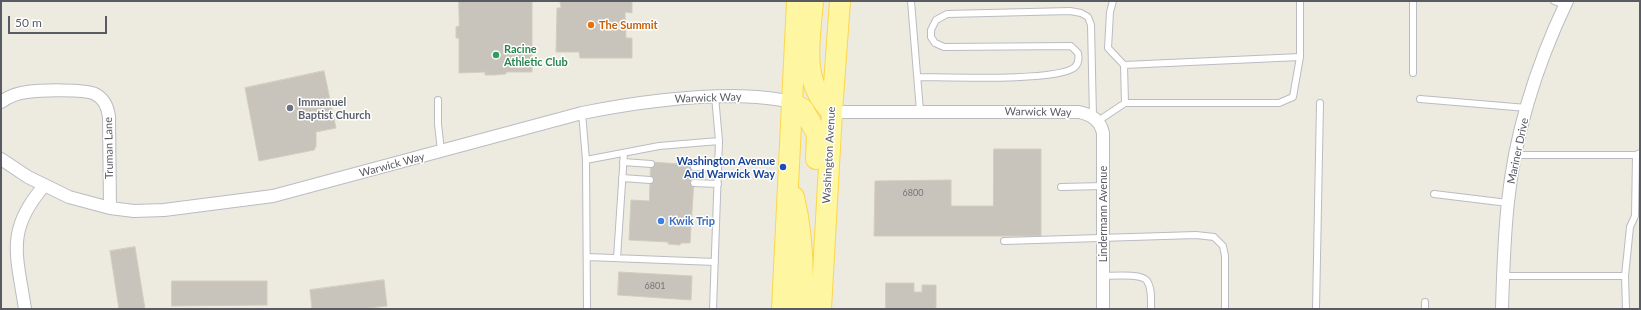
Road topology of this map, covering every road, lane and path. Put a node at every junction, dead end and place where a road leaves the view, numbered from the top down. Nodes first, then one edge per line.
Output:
1 (797, 1) edge
2 (813, 1) edge
3 (840, 1) edge
4 (911, 1) edge
5 (1113, 1) edge
6 (1300, 1) edge
7 (1413, 1) edge
8 (1562, 2) edge
9 (1300, 57) junction
10 (1124, 65) junction
11 (1413, 74) dead end
12 (918, 76) junction
13 (715, 96) junction
14 (1420, 99) dead end
15 (438, 100) dead end
16 (1, 102) edge
17 (791, 102) junction
18 (1125, 103) junction
19 (1320, 103) dead end
20 (1527, 108) junction
21 (920, 111) junction
22 (832, 112) junction
23 (582, 113) junction
24 (1096, 119) junction
25 (720, 141) junction
26 (442, 151) junction
27 (624, 153) junction
28 (1638, 154) edge
29 (1516, 155) junction
30 (1, 159) edge
31 (586, 160) junction
32 (623, 162) junction
33 (651, 164) dead end
34 (694, 167) dead end
35 (718, 168) junction
36 (788, 170) junction
37 (622, 178) junction
38 (650, 180) dead end
39 (694, 183) dead end
40 (718, 184) junction
41 (44, 186) junction
42 (1103, 186) junction
43 (1061, 187) dead end
44 (1434, 194) dead end
45 (1508, 203) junction
46 (110, 208) junction
47 (1103, 237) junction
48 (1004, 241) dead end
49 (587, 257) junction
50 (617, 258) junction
51 (824, 260) junction
52 (715, 262) junction
53 (1103, 276) junction
54 (1503, 276) junction
55 (1625, 276) junction
56 (1425, 302) dead end
57 (25, 309) edge
58 (587, 309) edge
59 (713, 309) edge
60 (782, 309) edge
61 (802, 309) edge
62 (821, 309) edge
63 (1103, 309) edge
64 (1151, 309) edge
65 (1224, 309) edge
66 (1316, 309) edge
67 (1425, 309) edge
68 (1502, 309) edge
69 (1626, 309) edge

1 - 17 main road
2 - 22 main road
3 - 22 main road, Washington Avenue
4 - 12 lane
5 - 10 lane
6 - 9 lane
7 - 11 lane
8 - 20 street, Mariner Drive
9 - 10 lane
9 - 18 lane
10 - 18 lane
12 - 21 lane
12 - 24 lane
13 - 17 street, Warwick Way
13 - 23 street, Warwick Way
13 - 25 lane
14 - 20 lane
15 - 26 lane
16 - 46 street, Truman Lane
17 - 36 main road
17 - 51 main road
18 - 24 lane
19 - 66 lane
20 - 29 street, Mariner Drive
21 - 22 street, Warwick Way
21 - 24 street, Warwick Way
22 - 51 main road, Washington Avenue
23 - 26 street, Warwick Way
23 - 31 lane
24 - 42 street, Lindermann Avenue
25 - 27 lane
25 - 35 lane
26 - 46 street, Warwick Way
27 - 31 lane
27 - 32 lane
28 - 29 lane
28 - 55 lane
29 - 45 street, Mariner Drive
30 - 41 street, Warwick Way
31 - 49 lane
32 - 33 lane
32 - 37 lane
34 - 35 lane
35 - 40 lane
36 - 60 main road
36 - 61 main road
37 - 38 lane
37 - 50 lane
39 - 40 lane
40 - 52 lane
41 - 46 street, Warwick Way
41 - 57 street
42 - 43 lane
42 - 47 street, Lindermann Avenue
44 - 45 lane
45 - 54 street, Mariner Drive
47 - 48 lane
47 - 53 street, Lindermann Avenue
47 - 65 lane
49 - 50 lane
49 - 58 lane
50 - 52 lane
51 - 62 main road, Washington Avenue
52 - 59 lane
53 - 63 street, Lindermann Avenue
53 - 64 lane
54 - 55 lane
54 - 68 street, Mariner Drive
55 - 69 lane
56 - 67 lane

